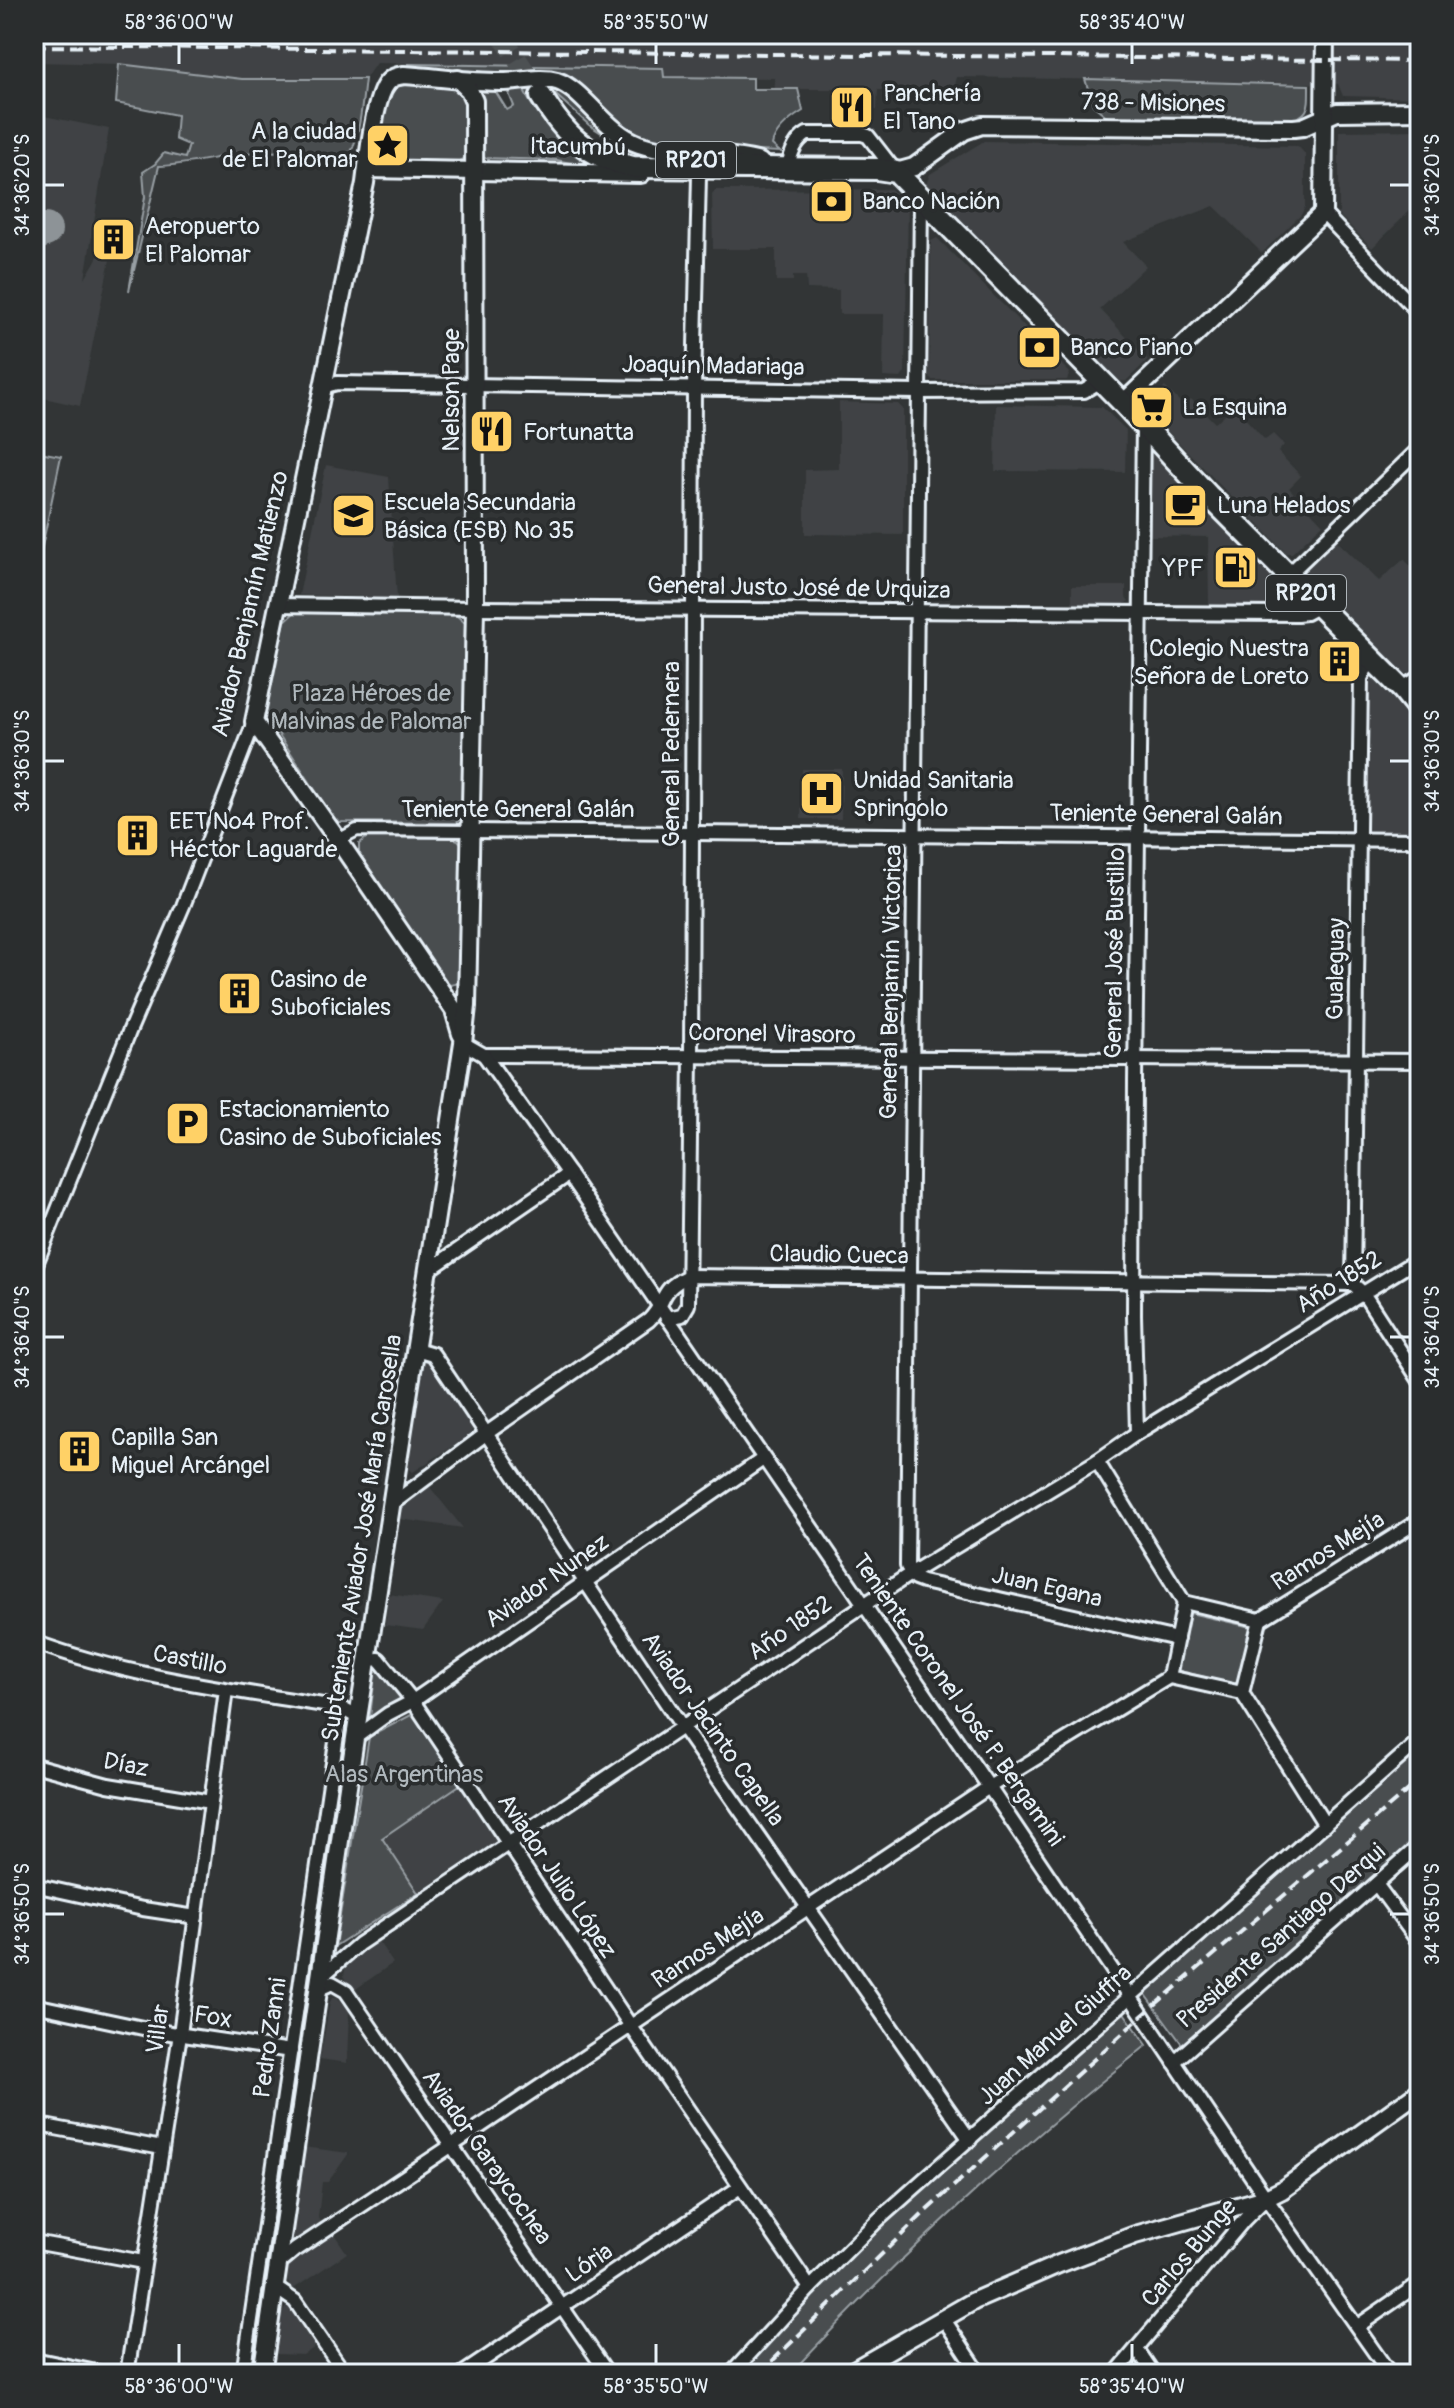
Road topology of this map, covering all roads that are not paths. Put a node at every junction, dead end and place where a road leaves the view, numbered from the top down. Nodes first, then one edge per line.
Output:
1 (1325, 34) edge
2 (404, 75) joint
3 (458, 79) junction
4 (543, 94) tunnel mouth
5 (1420, 111) edge
6 (1323, 117) junction
7 (788, 168) junction
8 (367, 169) junction
9 (474, 171) junction
10 (896, 172) junction
11 (699, 176) junction
12 (921, 198) junction
13 (1323, 213) junction
14 (1420, 314) edge
15 (1101, 381) junction
16 (476, 385) junction
17 (322, 387) junction
18 (694, 388) junction
19 (918, 392) junction
20 (1123, 403) junction
21 (1143, 425) junction
22 (1420, 448) edge
23 (1288, 575) junction
24 (277, 605) junction
25 (1319, 606) junction
26 (475, 608) junction
27 (693, 609) junction
28 (917, 611) junction
29 (1141, 613) junction
30 (1372, 658) junction
31 (1412, 685) edge
32 (1420, 711) edge
33 (254, 722) junction
34 (471, 831) junction
35 (692, 832) junction
36 (915, 834) junction
37 (1138, 836) junction
38 (1359, 839) junction
39 (338, 840) junction
40 (1420, 840) edge
41 (463, 1043) junction
42 (484, 1055) junction
43 (691, 1055) junction
44 (912, 1057) junction
45 (1136, 1058) junction
46 (1357, 1061) junction
47 (1420, 1061) edge
48 (569, 1174) junction
49 (1420, 1258) edge
50 (34, 1269) edge
51 (429, 1270) junction
52 (688, 1276) junction
53 (910, 1278) junction
54 (1134, 1282) junction
55 (1330, 1284) junction
56 (1358, 1288) junction
57 (659, 1307) junction
58 (1339, 1309) junction
59 (667, 1318) junction
60 (416, 1349) junction
61 (1420, 1381) edge
62 (487, 1433) junction
63 (1137, 1433) junction
64 (763, 1459) junction
65 (1097, 1461) junction
66 (392, 1504) junction
67 (1420, 1520) edge
68 (910, 1574) junction
69 (585, 1581) junction
70 (1184, 1602) junction
71 (863, 1605) junction
72 (1260, 1620) junction
73 (1177, 1639) junction
74 (34, 1642) edge
75 (367, 1660) junction
76 (1169, 1677) junction
77 (226, 1690) junction
78 (1242, 1693) junction
79 (413, 1701) junction
80 (341, 1708) junction
81 (359, 1718) junction
82 (683, 1728) junction
83 (355, 1738) junction
84 (1420, 1740) edge
85 (34, 1765) edge
86 (989, 1787) junction
87 (211, 1802) junction
88 (1325, 1825) junction
89 (510, 1844) junction
90 (1420, 1845) edge
91 (1376, 1884) junction
92 (34, 1885) edge
93 (810, 1907) junction
94 (196, 1917) junction
95 (1420, 1944) edge
96 (320, 1983) junction
97 (1131, 1997) junction
98 (34, 2005) edge
99 (630, 2025) junction
100 (180, 2034) junction
101 (291, 2051) junction
102 (1174, 2062) junction
103 (1420, 2091) edge
104 (34, 2124) edge
105 (970, 2140) junction
106 (452, 2145) junction
107 (162, 2148) junction
108 (740, 2187) junction
109 (1266, 2198) junction
110 (34, 2242) edge
111 (143, 2262) junction
112 (277, 2265) junction
113 (1420, 2283) edge
114 (276, 2288) junction
115 (810, 2288) junction
116 (564, 2307) junction
117 (943, 2318) junction
118 (1358, 2326) junction
119 (1137, 2349) junction
120 (34, 2359) edge
121 (106, 2374) edge
122 (127, 2374) edge
123 (243, 2374) edge
124 (262, 2374) edge
125 (345, 2374) edge
126 (462, 2374) edge
127 (608, 2374) edge
128 (731, 2374) edge
129 (847, 2374) edge
130 (980, 2374) edge
131 (1115, 2374) edge
132 (1154, 2374) edge
133 (1390, 2374) edge

1 - 6 street
2 - 3 street, Itacumbú
2 - 8 street, Aviador Benjamín Matienzo
3 - 7 street, Itacumbú
3 - 9 street, Nelson Page
4 - 7 main road, RP201
5 - 6 street, 738 - Misiones
6 - 10 street, 738 - Misiones
6 - 13 street
7 - 10 main road, Itacumbú / RP201
7 - 10 street
7 - 11 street, Itacumbú
8 - 9 street, Itacumbú
8 - 17 street, Aviador Benjamín Matienzo
9 - 11 street, Itacumbú
9 - 16 street, Nelson Page
10 - 12 main road, RP201
11 - 18 street, General Pedernera
12 - 15 main road, RP201
12 - 19 street, General Benjamín Victorica
13 - 14 street
13 - 20 street
15 - 19 street, Joaquín Madariaga
15 - 20 main road, RP201
16 - 17 street, Joaquín Madariaga
16 - 18 street, Joaquín Madariaga
16 - 26 street, Nelson Page
17 - 24 street, Aviador Benjamín Matienzo
18 - 19 street, Joaquín Madariaga
18 - 27 street, General Pedernera
19 - 28 street, General Benjamín Victorica
20 - 21 main road, RP201
21 - 23 main road, RP201
21 - 29 street, General José Bustillo
22 - 23 street
23 - 25 main road, RP201
24 - 26 street, General Justo José de Urquiza
24 - 33 street, Aviador Benjamín Matienzo
25 - 29 street, General Justo José de Urquiza
25 - 30 main road, RP201
26 - 27 street, General Justo José de Urquiza
26 - 34 street, Nelson Page
27 - 28 street, General Justo José de Urquiza
27 - 35 street, General Pedernera
28 - 29 street, General Justo José de Urquiza
28 - 36 street, General Benjamín Victorica
29 - 37 street, General José Bustillo
30 - 31 main road, RP201
30 - 38 street, Gualeguay
31 - 32 main road, RP201
33 - 39 street
33 - 50 street, Aviador Benjamín Matienzo
34 - 35 street, Teniente General Galán
34 - 39 street, Teniente General Galán
34 - 41 street, Nelson Page
35 - 36 street, Teniente General Galán
35 - 43 street, General Pedernera
36 - 37 street, Teniente General Galán
36 - 44 street, General Benjamín Victorica
37 - 38 street, Teniente General Galán
37 - 45 street, General José Bustillo
38 - 40 street, Teniente General Galán
38 - 46 street, Gualeguay
39 - 41 street
41 - 42 street, Coronel Virasoro
41 - 51 street, Subteniente Aviador José María Carosella
42 - 43 street, Coronel Virasoro
42 - 48 street, Teniente Coronel José P. Bergamini
43 - 44 street, Coronel Virasoro
43 - 52 street, General Pedernera
44 - 45 street, Coronel Virasoro
44 - 53 street, General Benjamín Victorica
45 - 46 street, Coronel Virasoro
45 - 54 street, General José Bustillo
46 - 47 street, Coronel Virasoro
46 - 56 street, Gualeguay
48 - 51 street
48 - 57 street, Teniente Coronel José P. Bergamini
49 - 56 street, Año 1852
51 - 60 street, Subteniente Aviador José María Carosella
52 - 53 street, Claudio Cueca
52 - 57 street
52 - 59 street, General Pedernera
53 - 54 street, Claudio Cueca
53 - 68 street, General Benjamín Victorica
54 - 55 street, Claudio Cueca
54 - 63 street, General José Bustillo
55 - 56 street, Claudio Cueca
55 - 58 street
56 - 58 street, Año 1852
56 - 61 street
57 - 59 street, Teniente Coronel José P. Bergamini
57 - 62 street
58 - 63 street, Año 1852
59 - 64 street, Teniente Coronel José P. Bergamini
60 - 62 street, Aviador Jacinto Capella
60 - 66 street, Subteniente Aviador José María Carosella
62 - 66 street
62 - 69 street, Aviador Jacinto Capella
63 - 65 street, Año 1852
64 - 69 street, Aviador Nunez
64 - 71 street, Teniente Coronel José P. Bergamini
65 - 68 street, Año 1852
65 - 70 street
66 - 75 street, Subteniente Aviador José María Carosella
67 - 72 street, Ramos Mejía
68 - 71 street, Año 1852
68 - 73 street, Juan Egana
69 - 79 street, Aviador Nunez
69 - 82 street, Aviador Jacinto Capella
70 - 72 street
70 - 73 street
71 - 82 street, Año 1852
71 - 86 street, Teniente Coronel José P. Bergamini
72 - 78 street
73 - 76 street
74 - 77 street, Castillo
75 - 79 street, Aviador Julio López
75 - 81 street, Subteniente Aviador José María Carosella
76 - 78 street
76 - 86 street, Ramos Mejía
77 - 80 street, Castillo
77 - 87 street, Villar
78 - 88 street
79 - 83 street, Aviador Nunez
79 - 89 street, Aviador Julio López
80 - 81 street
80 - 101 street, Pedro Zanni
81 - 83 street, Subteniente Aviador José María Carosella
82 - 89 street, Año 1852
82 - 93 street, Aviador Jacinto Capella
83 - 96 street, Subteniente Aviador José María Carosella
84 - 88 street, Juan Manuel Giuffra
85 - 87 street, Díaz
86 - 93 street, Ramos Mejía
86 - 97 street, Teniente Coronel José P. Bergamini
87 - 94 street, Villar
88 - 97 street, Juan Manuel Giuffra
89 - 96 street, Año 1852
89 - 99 street, Aviador Julio López
90 - 91 street, Presidente Santiago Derqui
91 - 95 street
91 - 102 street, Presidente Santiago Derqui
92 - 94 street
93 - 99 street, Ramos Mejía
93 - 105 street, Aviador Jacinto Capella
94 - 100 street, Villar
96 - 106 street, Aviador Garaycochea
96 - 112 street, Subteniente Aviador José María Carosella
97 - 102 street, Teniente Coronel José P. Bergamini
97 - 105 street, Juan Manuel Giuffra
98 - 100 street, Fox
99 - 106 street, Ramos Mejía
99 - 108 street, Aviador Julio López
100 - 101 street, Fox
100 - 107 street, Villar
101 - 123 street, Pedro Zanni
102 - 109 street, Teniente Coronel José P. Bergamini
103 - 109 street
104 - 107 street
105 - 115 street, Juan Manuel Giuffra
106 - 112 street, Ramos Mejía
106 - 116 street, Aviador Garaycochea
107 - 111 street, Villar
108 - 115 street, Aviador Julio López
108 - 116 street, Lória
109 - 117 street
109 - 118 street, Teniente Coronel José P. Bergamini
109 - 119 street, Carlos Bunge
110 - 111 street
111 - 122 street, Villar
112 - 114 street, Subteniente Aviador José María Carosella
113 - 118 street
114 - 124 street, Subteniente Aviador José María Carosella
114 - 125 street
115 - 128 street, Juan Manuel Giuffra
116 - 126 street, Lória
116 - 127 street, Aviador Garaycochea
117 - 129 street
117 - 130 street
118 - 133 street, Teniente Coronel José P. Bergamini
119 - 131 street, Carlos Bunge
119 - 132 street
120 - 121 street

